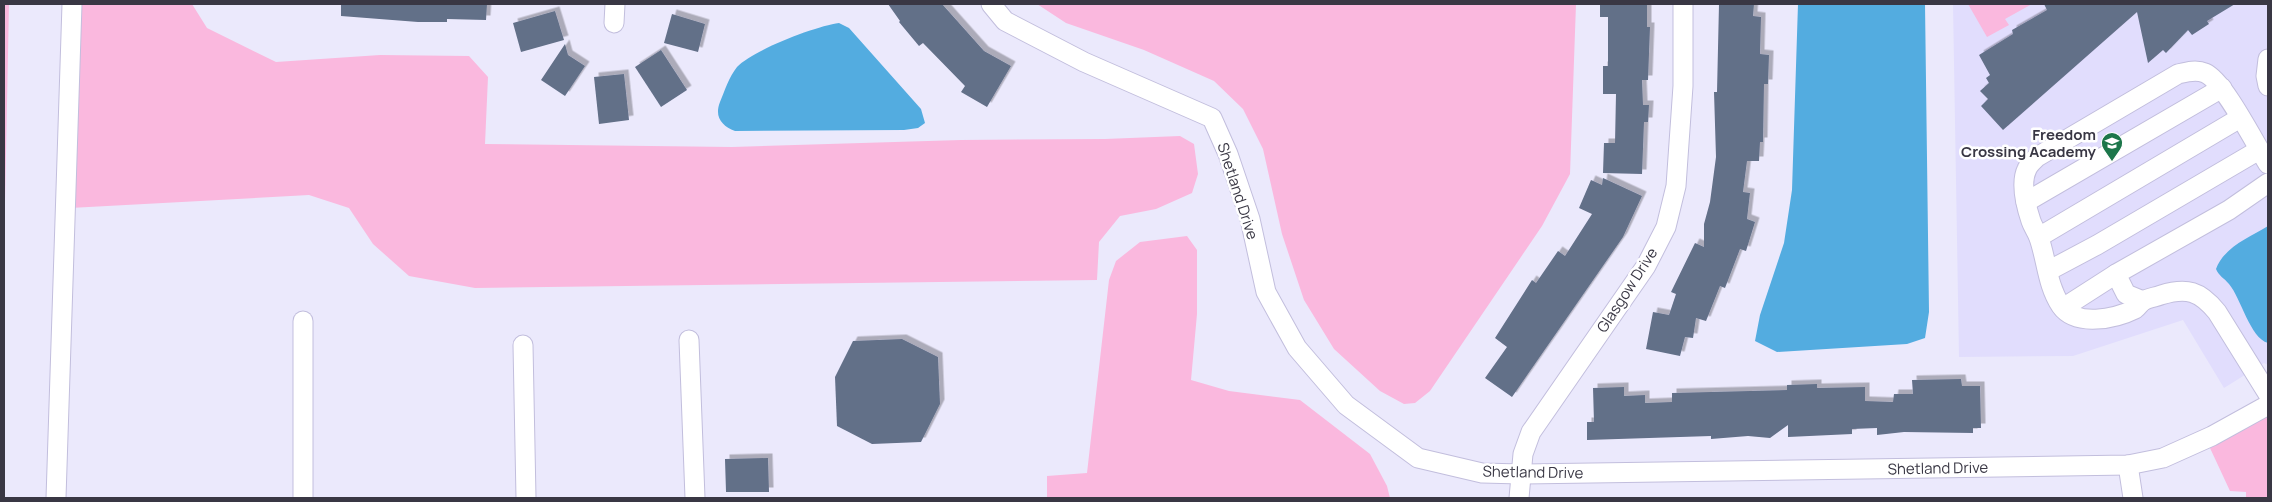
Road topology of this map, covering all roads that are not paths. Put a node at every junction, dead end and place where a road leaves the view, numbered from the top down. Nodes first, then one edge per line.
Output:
1 (72, 4) edge
2 (615, 4) edge
3 (991, 4) edge
4 (1683, 4) edge
5 (614, 23) dead end
6 (2268, 59) edge
7 (2268, 86) edge
8 (2222, 88) junction
9 (2240, 118) junction
10 (2264, 157) edge
11 (2268, 183) edge
12 (2026, 202) junction
13 (2039, 237) junction
14 (2048, 271) junction
15 (2116, 274) junction
16 (2143, 301) junction
17 (2062, 308) junction
18 (302, 320) dead end
19 (689, 340) dead end
20 (523, 345) dead end
21 (2268, 394) edge
22 (2268, 406) edge
23 (2128, 465) junction
24 (1521, 474) junction
25 (56, 498) edge
26 (303, 498) edge
27 (526, 498) edge
28 (695, 498) edge
29 (1519, 498) edge
30 (2133, 498) edge

1 - 25 street
2 - 5 street
3 - 24 street, Shetland Drive
4 - 24 street, Glasgow Drive
6 - 7 street
8 - 9 street
8 - 12 street
8 - 12 street
9 - 10 street
9 - 13 street
10 - 14 street
11 - 15 street
12 - 13 street
13 - 14 street
14 - 17 street
15 - 16 street
15 - 17 street
16 - 17 street
16 - 21 street
18 - 26 street
19 - 28 street
20 - 27 street
22 - 23 street, Shetland Drive
23 - 24 street, Shetland Drive
23 - 30 street
24 - 29 street, Glasgow Drive

